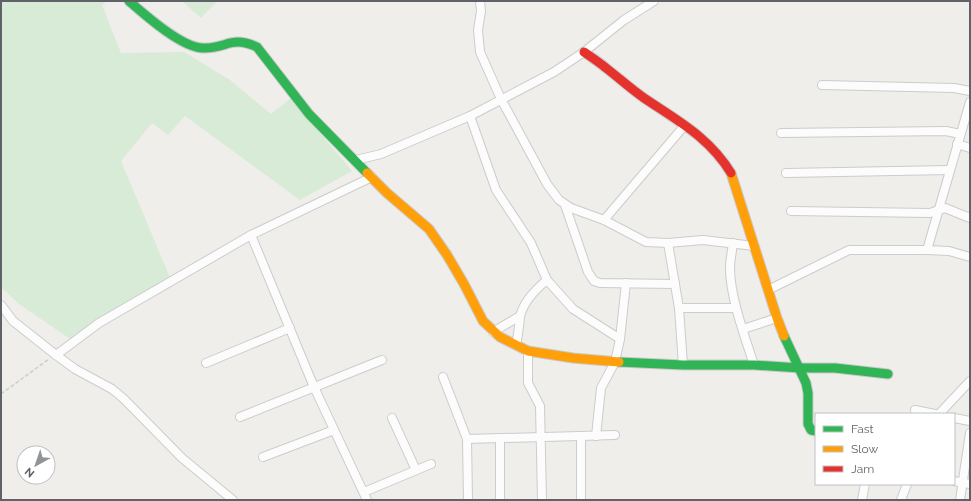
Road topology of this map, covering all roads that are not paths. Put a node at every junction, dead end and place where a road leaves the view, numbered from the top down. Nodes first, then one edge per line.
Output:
1 (130, 1) edge
2 (480, 1) edge
3 (654, 1) edge
4 (584, 52) junction
5 (822, 85) dead end
6 (970, 91) edge
7 (501, 99) junction
8 (970, 102) edge
9 (470, 116) junction
10 (685, 125) junction
11 (781, 133) dead end
12 (960, 134) junction
13 (957, 144) junction
14 (970, 148) edge
15 (356, 160) junction
16 (949, 170) junction
17 (786, 173) dead end
18 (372, 177) junction
19 (565, 205) junction
20 (938, 210) junction
21 (791, 211) dead end
22 (970, 218) edge
23 (604, 220) junction
24 (251, 235) junction
25 (668, 243) junction
26 (733, 244) junction
27 (754, 246) junction
28 (927, 250) junction
29 (970, 258) edge
30 (548, 280) junction
31 (626, 283) junction
32 (675, 284) junction
33 (768, 290) junction
34 (1, 305) edge
35 (679, 308) junction
36 (736, 308) junction
37 (520, 316) junction
38 (777, 318) junction
39 (290, 328) junction
40 (743, 329) junction
41 (493, 332) junction
42 (620, 339) junction
43 (516, 345) junction
44 (528, 351) junction
45 (56, 355) junction
46 (382, 360) dead end
47 (615, 362) junction
48 (206, 363) dead end
49 (683, 365) junction
50 (754, 365) junction
51 (800, 368) junction
52 (888, 374) dead end
53 (443, 377) dead end
54 (970, 381) edge
55 (314, 388) junction
56 (915, 410) dead end
57 (930, 413) edge
58 (940, 413) edge
59 (240, 417) dead end
60 (392, 418) dead end
61 (955, 418) edge
62 (970, 421) edge
63 (334, 430) junction
64 (815, 432) edge
65 (970, 433) edge
66 (615, 435) dead end
67 (581, 436) junction
68 (596, 436) junction
69 (500, 438) junction
70 (540, 438) junction
71 (467, 439) junction
72 (263, 457) dead end
73 (431, 464) dead end
74 (416, 470) junction
75 (955, 481) edge
76 (966, 484) edge
77 (865, 485) edge
78 (907, 485) edge
79 (366, 496) edge
80 (233, 500) edge
81 (468, 500) edge
82 (500, 500) edge
83 (542, 500) edge
84 (581, 500) edge
85 (862, 500) edge
86 (901, 500) edge
87 (960, 500) edge

1 - 15 street
2 - 7 street
3 - 4 street
4 - 7 street
4 - 10 street
5 - 6 street
7 - 9 street
7 - 19 street
8 - 12 street
9 - 15 street
9 - 30 street
10 - 23 street
10 - 27 street
11 - 12 street
12 - 13 street
13 - 14 street
13 - 16 street
15 - 18 street
16 - 17 street
16 - 20 street
18 - 24 street
18 - 41 street
19 - 23 street
19 - 31 street
20 - 21 street
20 - 22 street
20 - 28 street
23 - 25 street
24 - 39 street
24 - 45 street
25 - 26 street
25 - 32 street
26 - 27 street
26 - 36 street
27 - 33 street
28 - 29 street
28 - 33 street
30 - 37 street
30 - 42 street
31 - 32 street
31 - 42 street
32 - 35 street
33 - 38 street
34 - 45 street
35 - 36 street
35 - 49 street
36 - 40 street
37 - 41 street
37 - 43 street
38 - 40 street
38 - 51 street
39 - 48 street
39 - 55 street
40 - 50 street
41 - 43 street
42 - 47 street
43 - 44 street
44 - 47 street
44 - 70 street
45 - 80 street
46 - 55 street
47 - 49 street
47 - 68 street
49 - 50 street
50 - 51 street
51 - 52 street
51 - 64 street
53 - 71 street
54 - 58 street
55 - 59 street
55 - 63 street
56 - 57 street
60 - 74 street
61 - 62 street
63 - 72 street
63 - 79 street
65 - 76 street
66 - 68 street
67 - 68 street
67 - 70 street
67 - 84 street
69 - 70 street
69 - 71 street
69 - 82 street
70 - 83 street
71 - 81 street
73 - 74 street
74 - 79 street
75 - 76 street
76 - 87 street
77 - 85 street
78 - 86 street

